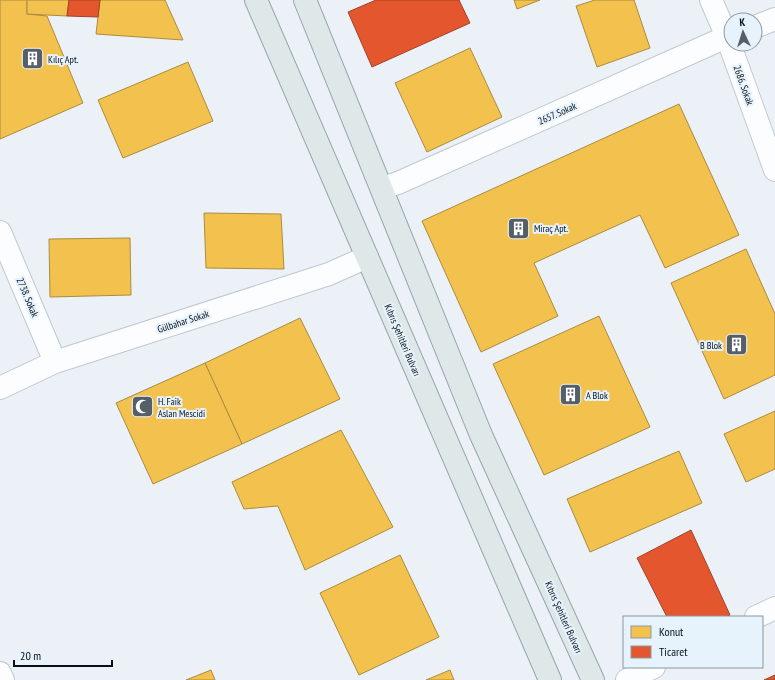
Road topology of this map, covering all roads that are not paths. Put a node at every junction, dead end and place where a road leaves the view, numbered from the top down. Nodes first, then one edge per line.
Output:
1 (256, 0) edge
2 (305, 0) edge
3 (711, 0) edge
4 (775, 19) edge
5 (763, 23) edge
6 (723, 24) edge
7 (723, 39) edge
8 (734, 52) edge
9 (775, 170) edge
10 (382, 188) junction
11 (0, 232) edge
12 (367, 256) junction
13 (55, 362) junction
14 (0, 388) edge
15 (775, 608) edge
16 (758, 616) edge
17 (652, 668) edge
18 (0, 673) edge
19 (3, 680) edge
20 (550, 680) edge
21 (593, 680) edge
22 (627, 680) edge

1 - 12 main road, Kıbrıs Şehitleri Bulvarı
2 - 10 main road, Kıbrıs Şehitleri Bulvarı
3 - 6 street, 2686. Sokak
4 - 5 street
7 - 10 street, 2657. Sokak
8 - 9 street, 2686. Sokak
10 - 21 main road, Kıbrıs Şehitleri Bulvarı
11 - 13 street, 2738. Sokak
12 - 13 street, Gülbahar Sokak
12 - 20 main road, Kıbrıs Şehitleri Bulvarı
13 - 14 street, Gülbahar Sokak
15 - 16 street
17 - 22 street
18 - 19 street

